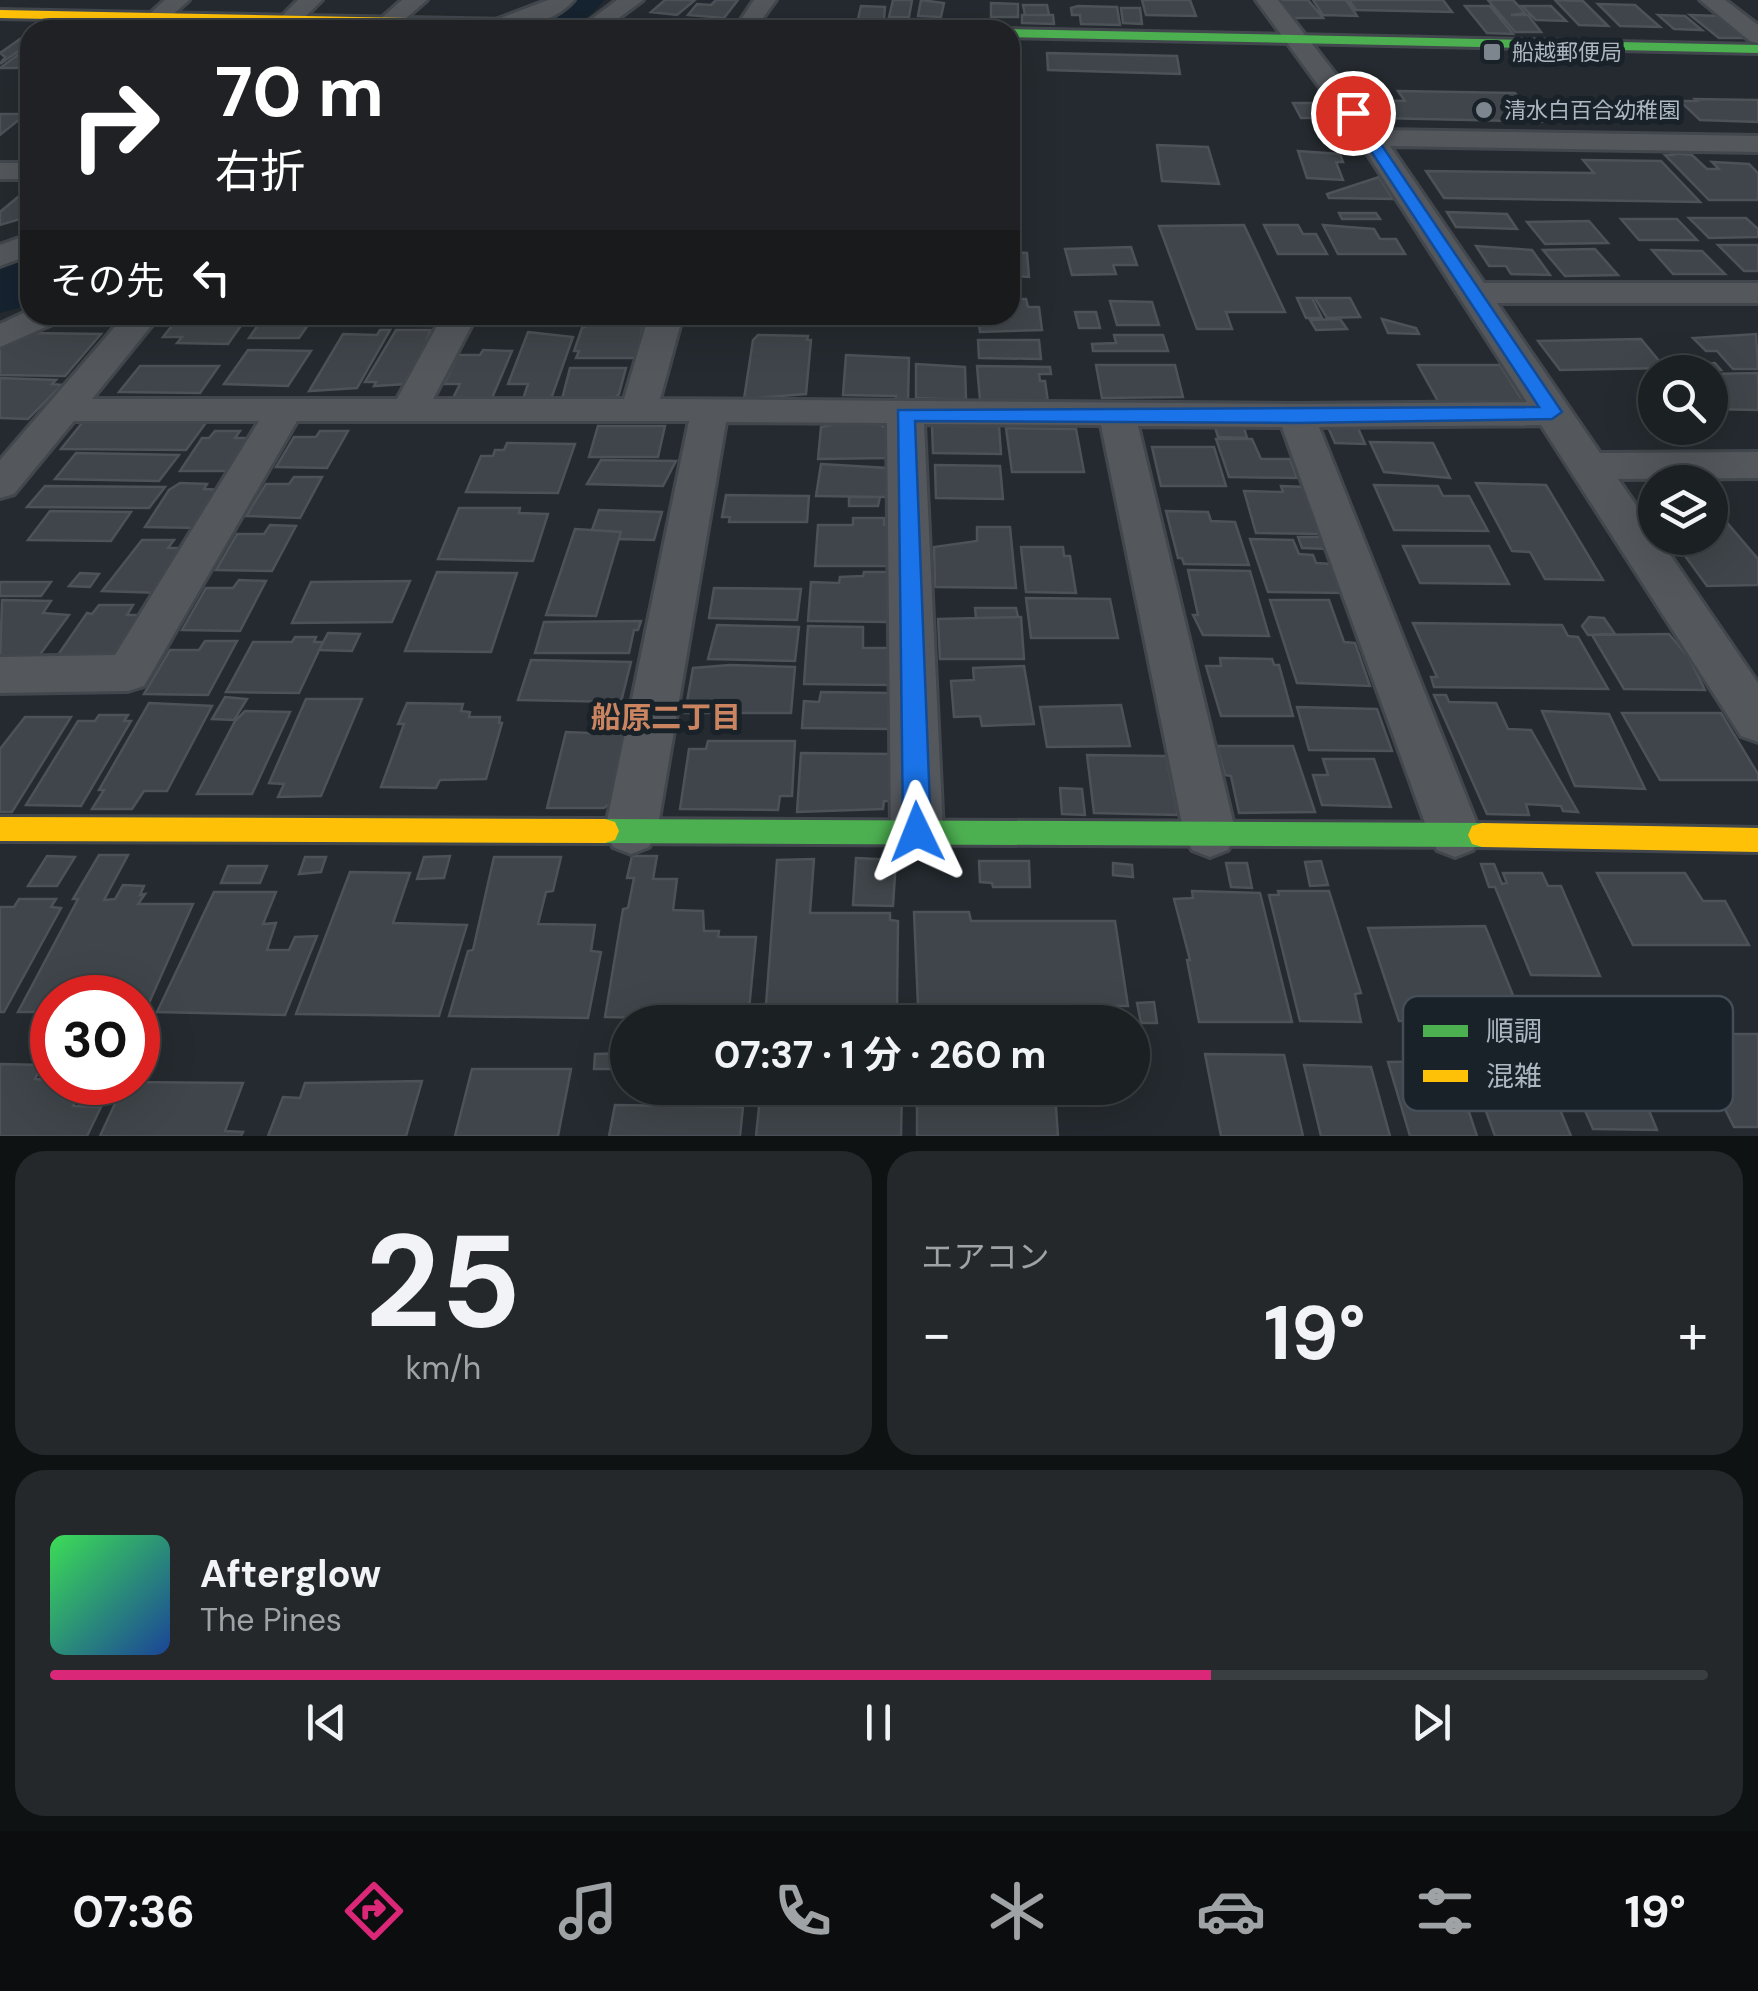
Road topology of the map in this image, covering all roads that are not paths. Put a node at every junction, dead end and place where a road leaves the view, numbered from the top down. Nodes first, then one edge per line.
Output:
1 (178, 0) edge
2 (311, 0) edge
3 (416, 0) edge
4 (563, 0) edge
5 (632, 0) edge
6 (1268, 0) edge
7 (1711, 0) edge
8 (0, 14) edge
9 (157, 17) junction
10 (290, 19) junction
11 (323, 20) edge
12 (391, 20) edge
13 (518, 20) edge
14 (603, 20) edge
15 (1020, 33) edge
16 (1758, 36) edge
17 (1298, 38) junction
18 (1758, 49) edge
19 (1371, 138) junction
20 (1758, 144) edge
21 (1758, 293) edge
22 (1472, 294) junction
23 (24, 325) edge
24 (135, 325) edge
25 (455, 325) edge
26 (663, 325) edge
27 (0, 337) edge
28 (64, 410) junction
29 (639, 410) junction
30 (710, 410) junction
31 (408, 412) junction
32 (1552, 412) junction
33 (283, 413) junction
34 (905, 414) junction
35 (1117, 414) junction
36 (1296, 416) junction
37 (1758, 465) edge
38 (1589, 466) junction
39 (0, 485) edge
40 (0, 674) edge
41 (1758, 722) edge
42 (0, 829) edge
43 (631, 831) junction
44 (917, 832) junction
45 (1210, 834) junction
46 (1455, 834) junction
47 (1758, 840) edge

1 - 9 street
2 - 10 street
3 - 12 street
4 - 13 street
5 - 14 street
6 - 17 street
7 - 16 street
8 - 9 street
9 - 10 street
10 - 11 street
15 - 17 street
17 - 18 street
17 - 19 street
19 - 20 street
19 - 22 street
21 - 22 street
22 - 32 street
23 - 27 street
24 - 28 street
25 - 31 street
26 - 29 street
28 - 33 street
28 - 39 street
29 - 30 street
29 - 31 street
30 - 34 street
30 - 43 street
31 - 33 street
32 - 36 street
32 - 38 street
33 - 40 street
34 - 35 street
34 - 44 street
35 - 36 street
35 - 45 street
36 - 46 street
37 - 38 street
38 - 41 street
42 - 43 street
43 - 44 street
44 - 45 street
45 - 46 street
46 - 47 street

